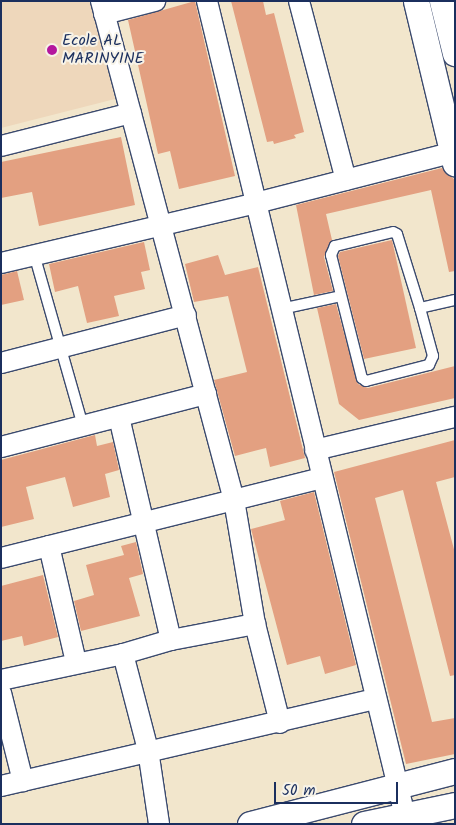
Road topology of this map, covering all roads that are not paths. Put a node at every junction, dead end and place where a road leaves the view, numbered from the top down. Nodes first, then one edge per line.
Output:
1 (155, 1) edge
2 (207, 1) edge
3 (299, 1) edge
4 (416, 1) edge
5 (442, 1) edge
6 (103, 8) edge
7 (455, 53) edge
8 (131, 113) junction
9 (1, 146) edge
10 (454, 156) edge
11 (346, 180) junction
12 (256, 203) junction
13 (162, 225) junction
14 (34, 254) junction
15 (1, 262) edge
16 (341, 296) junction
17 (455, 300) edge
18 (420, 308) junction
19 (281, 309) junction
20 (186, 315) junction
21 (60, 348) junction
22 (1, 363) edge
23 (206, 394) junction
24 (119, 417) junction
25 (455, 417) edge
26 (83, 426) junction
27 (1, 447) edge
28 (314, 450) junction
29 (321, 478) junction
30 (234, 500) junction
31 (145, 522) junction
32 (49, 546) junction
33 (1, 558) edge
34 (255, 624) junction
35 (170, 640) junction
36 (123, 654) junction
37 (76, 662) junction
38 (1, 680) edge
39 (1, 693) edge
40 (375, 699) junction
41 (280, 723) junction
42 (148, 750) junction
43 (455, 771) edge
44 (23, 781) junction
45 (1, 786) edge
46 (398, 788) junction
47 (455, 805) edge
48 (406, 819) edge
49 (159, 824) edge
50 (250, 824) edge
51 (364, 824) edge

1 - 6 street
2 - 12 street
3 - 11 street
4 - 10 street
5 - 7 street
6 - 8 street
8 - 9 street
8 - 13 street
10 - 11 street
11 - 12 street
12 - 13 street
12 - 19 street
13 - 14 street
13 - 20 street
14 - 15 street
14 - 21 lane
16 - 18 lane
16 - 18 lane
16 - 19 lane
17 - 18 lane
19 - 28 street
20 - 21 street
20 - 23 street
21 - 22 street
21 - 26 lane
23 - 24 street
23 - 30 street
24 - 26 street
24 - 31 street
25 - 28 street
26 - 27 street
28 - 29 street
29 - 30 street
29 - 40 street
30 - 31 street
30 - 34 street
31 - 32 street
31 - 35 street
32 - 33 street
32 - 37 street
34 - 35 street
34 - 41 street
35 - 36 street
36 - 37 street
36 - 42 street
37 - 38 street
39 - 44 street
40 - 41 street
40 - 46 street
41 - 42 street
42 - 44 street
42 - 49 street
43 - 46 street
44 - 45 street
46 - 48 street
46 - 50 street
47 - 48 street
48 - 51 street

